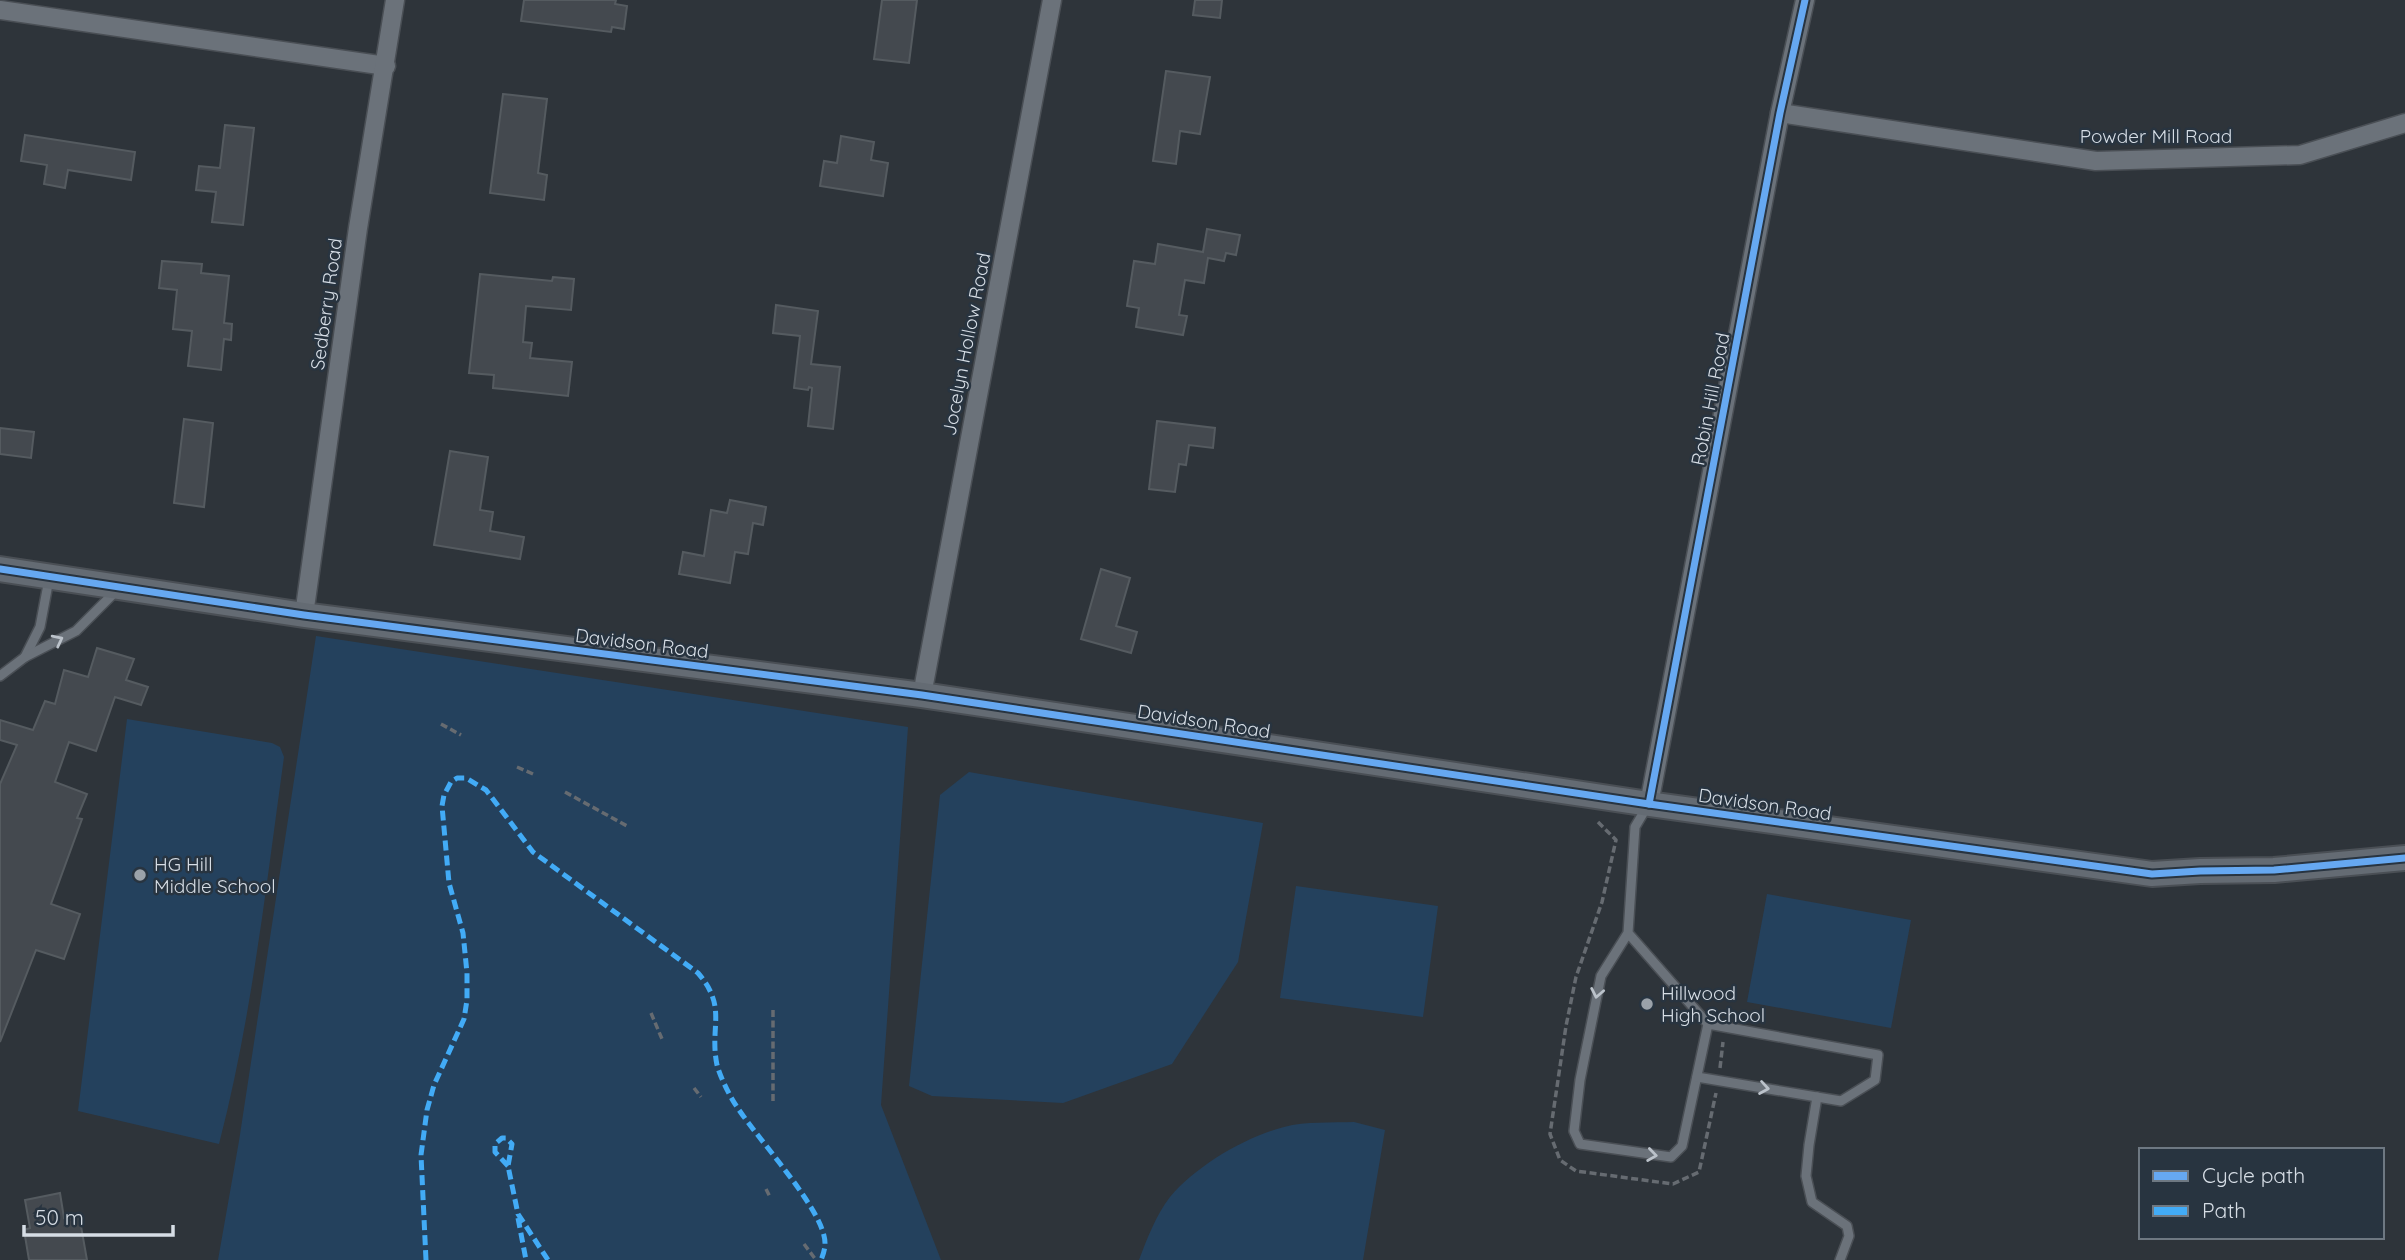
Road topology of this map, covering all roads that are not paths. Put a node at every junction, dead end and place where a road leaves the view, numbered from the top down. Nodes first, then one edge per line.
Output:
1 (395, 0) edge
2 (1052, 0) edge
3 (1804, 0) edge
4 (0, 10) edge
5 (386, 66) junction
6 (1780, 113) junction
7 (2405, 123) edge
8 (0, 569) edge
9 (49, 576) junction
10 (121, 587) junction
11 (304, 615) junction
12 (25, 657) junction
13 (0, 676) edge
14 (922, 695) junction
15 (1649, 804) junction
16 (2405, 858) edge
17 (1628, 933) junction
18 (1708, 1024) junction
19 (1697, 1077) junction
20 (1817, 1097) junction
21 (1840, 1260) edge

1 - 5 street, Sedberry Road
2 - 14 street, Jocelyn Hollow Road
3 - 6 street, Robin Hill Road
4 - 5 street
5 - 11 street, Sedberry Road
6 - 7 street, Powder Mill Road
6 - 15 street, Robin Hill Road
8 - 9 street, Davidson Road
9 - 10 street, Davidson Road
9 - 12 lane
10 - 11 street, Davidson Road
12 -> 10 lane
11 - 14 street, Davidson Road
12 - 13 lane
14 - 15 street, Davidson Road
15 - 16 street, Davidson Road
15 - 17 lane
17 - 18 lane
17 -> 19 lane
18 - 19 lane
18 - 20 lane
19 -> 20 lane
20 - 21 lane

